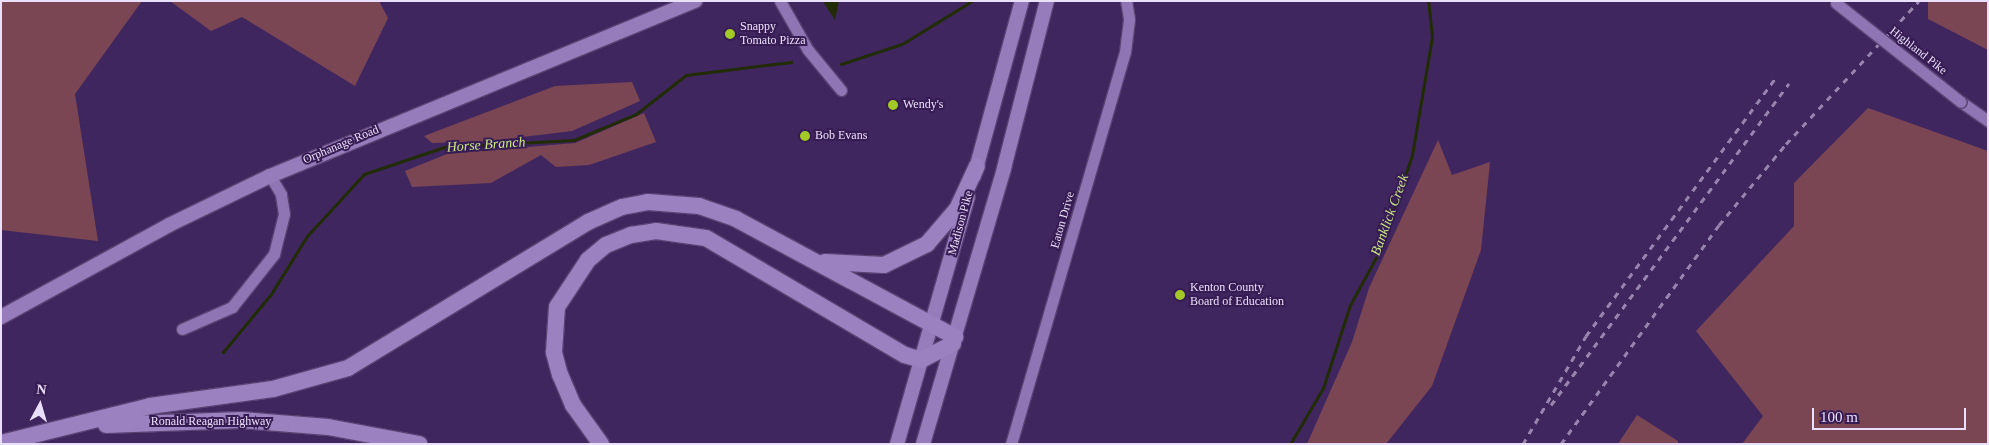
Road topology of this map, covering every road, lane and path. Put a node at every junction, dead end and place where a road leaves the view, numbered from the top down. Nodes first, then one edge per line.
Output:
1 (695, 1) edge
2 (780, 1) edge
3 (1022, 1) edge
4 (1046, 1) edge
5 (1126, 1) edge
6 (1834, 2) edge
7 (842, 90) dead end
8 (1988, 121) edge
9 (976, 166) junction
10 (270, 176) junction
11 (804, 256) junction
12 (1, 317) edge
13 (933, 326) junction
14 (182, 329) dead end
15 (954, 341) junction
16 (921, 360) junction
17 (2, 444) edge
18 (419, 444) edge
19 (601, 444) edge
20 (897, 444) edge
21 (923, 444) edge
22 (1011, 444) edge

1 - 10 main road, Orphanage Road
2 - 7 street
3 - 9 main road, Madison Pike
4 - 15 main road
5 - 22 street, Eaton Drive
6 - 8 street, Highland Pike, bridge
9 - 11 highway
9 - 13 main road, Madison Pike
10 - 12 main road, Orphanage Road
10 - 14 street
11 - 13 highway
11 - 17 highway
13 - 15 highway
13 - 16 main road, Madison Pike
15 - 16 highway
15 - 21 main road
16 - 19 highway
16 - 20 main road, Madison Pike
17 - 18 highway, Ronald Reagan Highway

